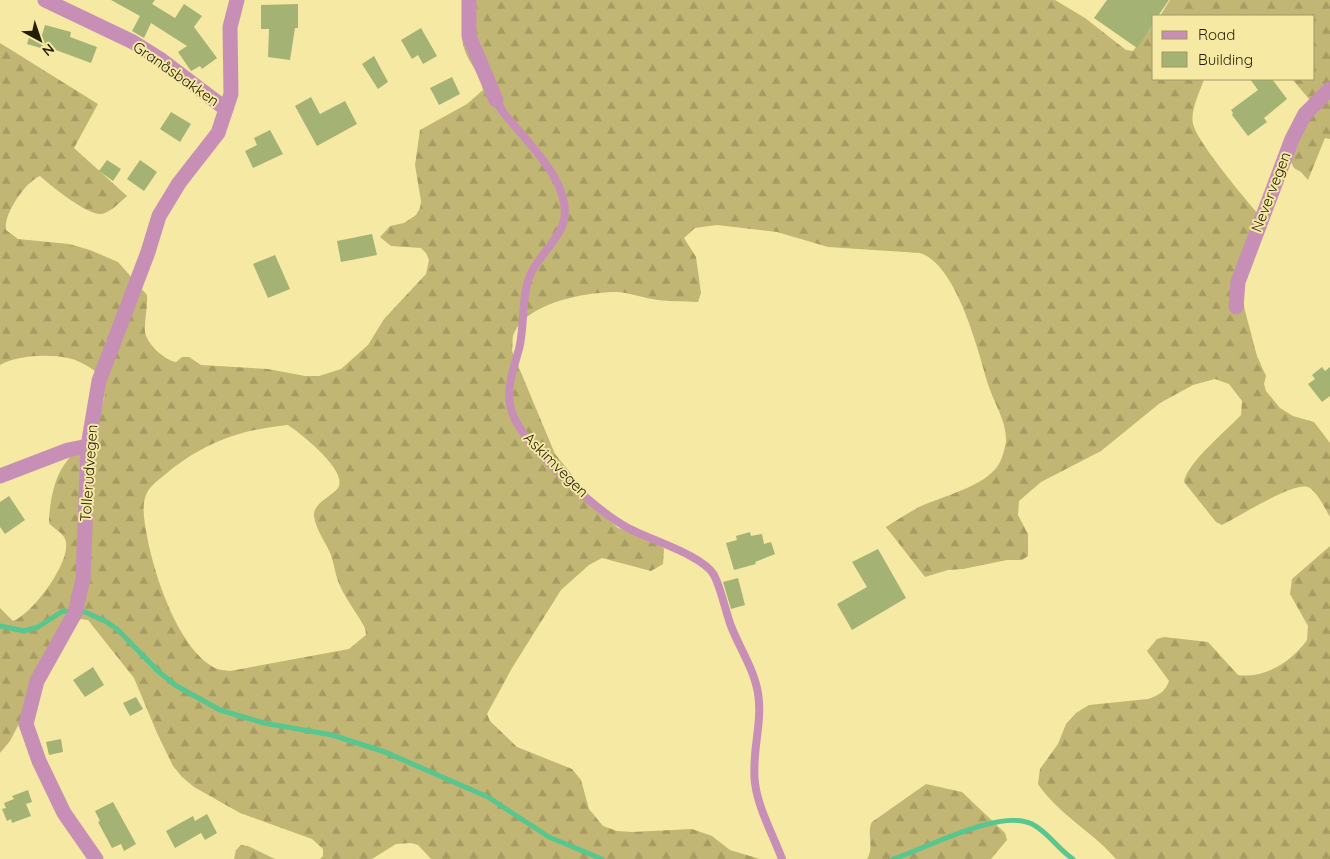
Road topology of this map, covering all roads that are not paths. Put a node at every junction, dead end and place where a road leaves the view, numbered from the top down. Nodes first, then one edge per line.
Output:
1 (45, 0) edge
2 (237, 0) edge
3 (469, 0) edge
4 (1330, 88) edge
5 (496, 100) joint
6 (226, 109) junction
7 (1236, 307) dead end
8 (88, 446) junction
9 (0, 476) edge
10 (96, 859) edge
11 (782, 859) edge

1 - 6 street, Granåsbakken
2 - 6 street, Tollerudvegen
3 - 5 street, Askimvegen
4 - 7 street, Nevervegen
5 - 11 lane, Askimvegen
6 - 8 street, Tollerudvegen
8 - 9 street
8 - 10 street, Tollerudvegen

